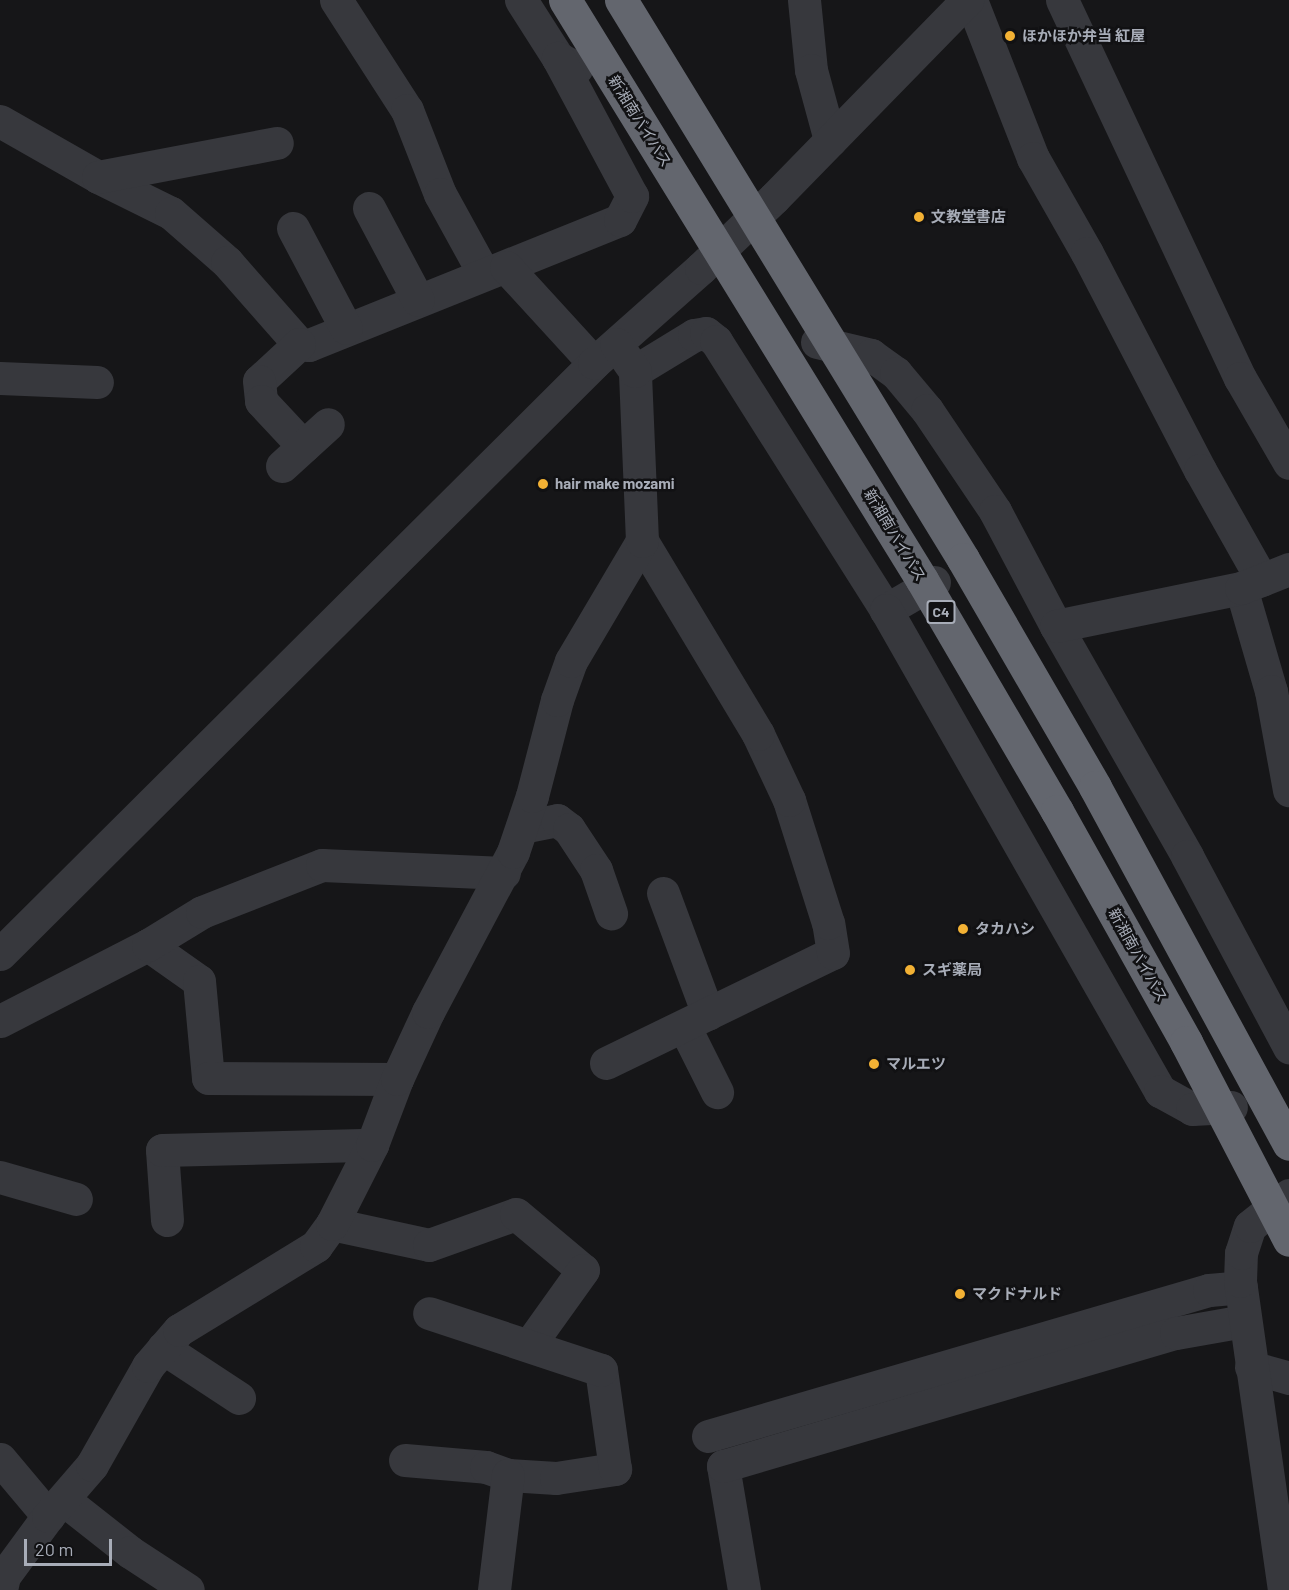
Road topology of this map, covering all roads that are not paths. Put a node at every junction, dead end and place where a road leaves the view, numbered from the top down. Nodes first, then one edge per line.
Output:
1 (336, 0) edge
2 (521, 0) edge
3 (565, 0) edge
4 (621, 0) edge
5 (804, 0) edge
6 (969, 0) edge
7 (1062, 0) edge
8 (558, 58) junction
9 (643, 104) dead end
10 (0, 121) edge
11 (830, 140) junction
12 (277, 143) dead end
13 (98, 177) junction
14 (369, 208) dead end
15 (293, 228) dead end
16 (495, 270) junction
17 (418, 300) junction
18 (345, 328) junction
19 (817, 342) dead end
20 (299, 344) junction
21 (605, 353) junction
22 (635, 371) junction
23 (0, 378) edge
24 (97, 382) dead end
25 (328, 424) dead end
26 (1289, 463) edge
27 (642, 541) junction
28 (1264, 579) edge
29 (934, 582) dead end
30 (886, 610) junction
31 (1056, 626) junction
32 (1289, 790) edge
33 (522, 827) junction
34 (504, 873) junction
35 (663, 893) dead end
36 (611, 913) dead end
37 (148, 945) junction
38 (0, 954) edge
39 (696, 1020) junction
40 (0, 1021) edge
41 (1289, 1047) edge
42 (606, 1063) dead end
43 (397, 1079) junction
44 (717, 1092) dead end
45 (1231, 1107) dead end
46 (1289, 1144) edge
47 (372, 1145) junction
48 (0, 1177) edge
49 (1289, 1195) edge
50 (76, 1198) dead end
51 (167, 1220) dead end
52 (332, 1224) junction
53 (1289, 1240) edge
54 (1241, 1287) junction
55 (429, 1313) dead end
56 (1244, 1321) junction
57 (530, 1344) junction
58 (163, 1348) junction
59 (1251, 1367) junction
60 (1289, 1378) edge
61 (239, 1398) dead end
62 (708, 1436) dead end
63 (0, 1459) edge
64 (405, 1460) dead end
65 (508, 1475) junction
66 (56, 1508) junction
67 (1, 1590) edge
68 (188, 1590) edge
69 (494, 1590) edge
70 (744, 1590) edge
71 (1284, 1590) edge

1 - 16 street
2 - 8 street
3 - 53 highway, 新湘南バイパス / C4
4 - 46 highway
5 - 11 street
6 - 11 street
6 - 28 street
7 - 26 street
8 - 9 street
8 - 16 street
10 - 13 street
11 - 21 street
12 - 13 street
13 - 20 street
14 - 17 street
15 - 18 street
16 - 17 street
16 - 21 street
17 - 18 street
18 - 20 street
19 - 31 street
20 - 25 street
21 - 22 street
21 - 38 street
22 - 27 street
22 - 30 street
23 - 24 street
27 - 33 street
27 - 39 street
28 - 31 street
28 - 32 street
29 - 30 street
30 - 45 street
31 - 41 street
33 - 34 street
33 - 36 street
34 - 37 street
34 - 43 street
35 - 39 street
37 - 40 street
37 - 43 street
39 - 42 street
39 - 44 street
43 - 47 street
47 - 51 street
47 - 52 street
48 - 50 street
49 - 54 street
52 - 57 street
52 - 58 street
54 - 56 street
54 - 62 street
55 - 57 street
56 - 59 street
56 - 70 street
57 - 65 street
58 - 61 street
58 - 66 street
59 - 60 street
59 - 71 street
63 - 66 street
64 - 65 street
65 - 69 street
66 - 67 street
66 - 68 street

